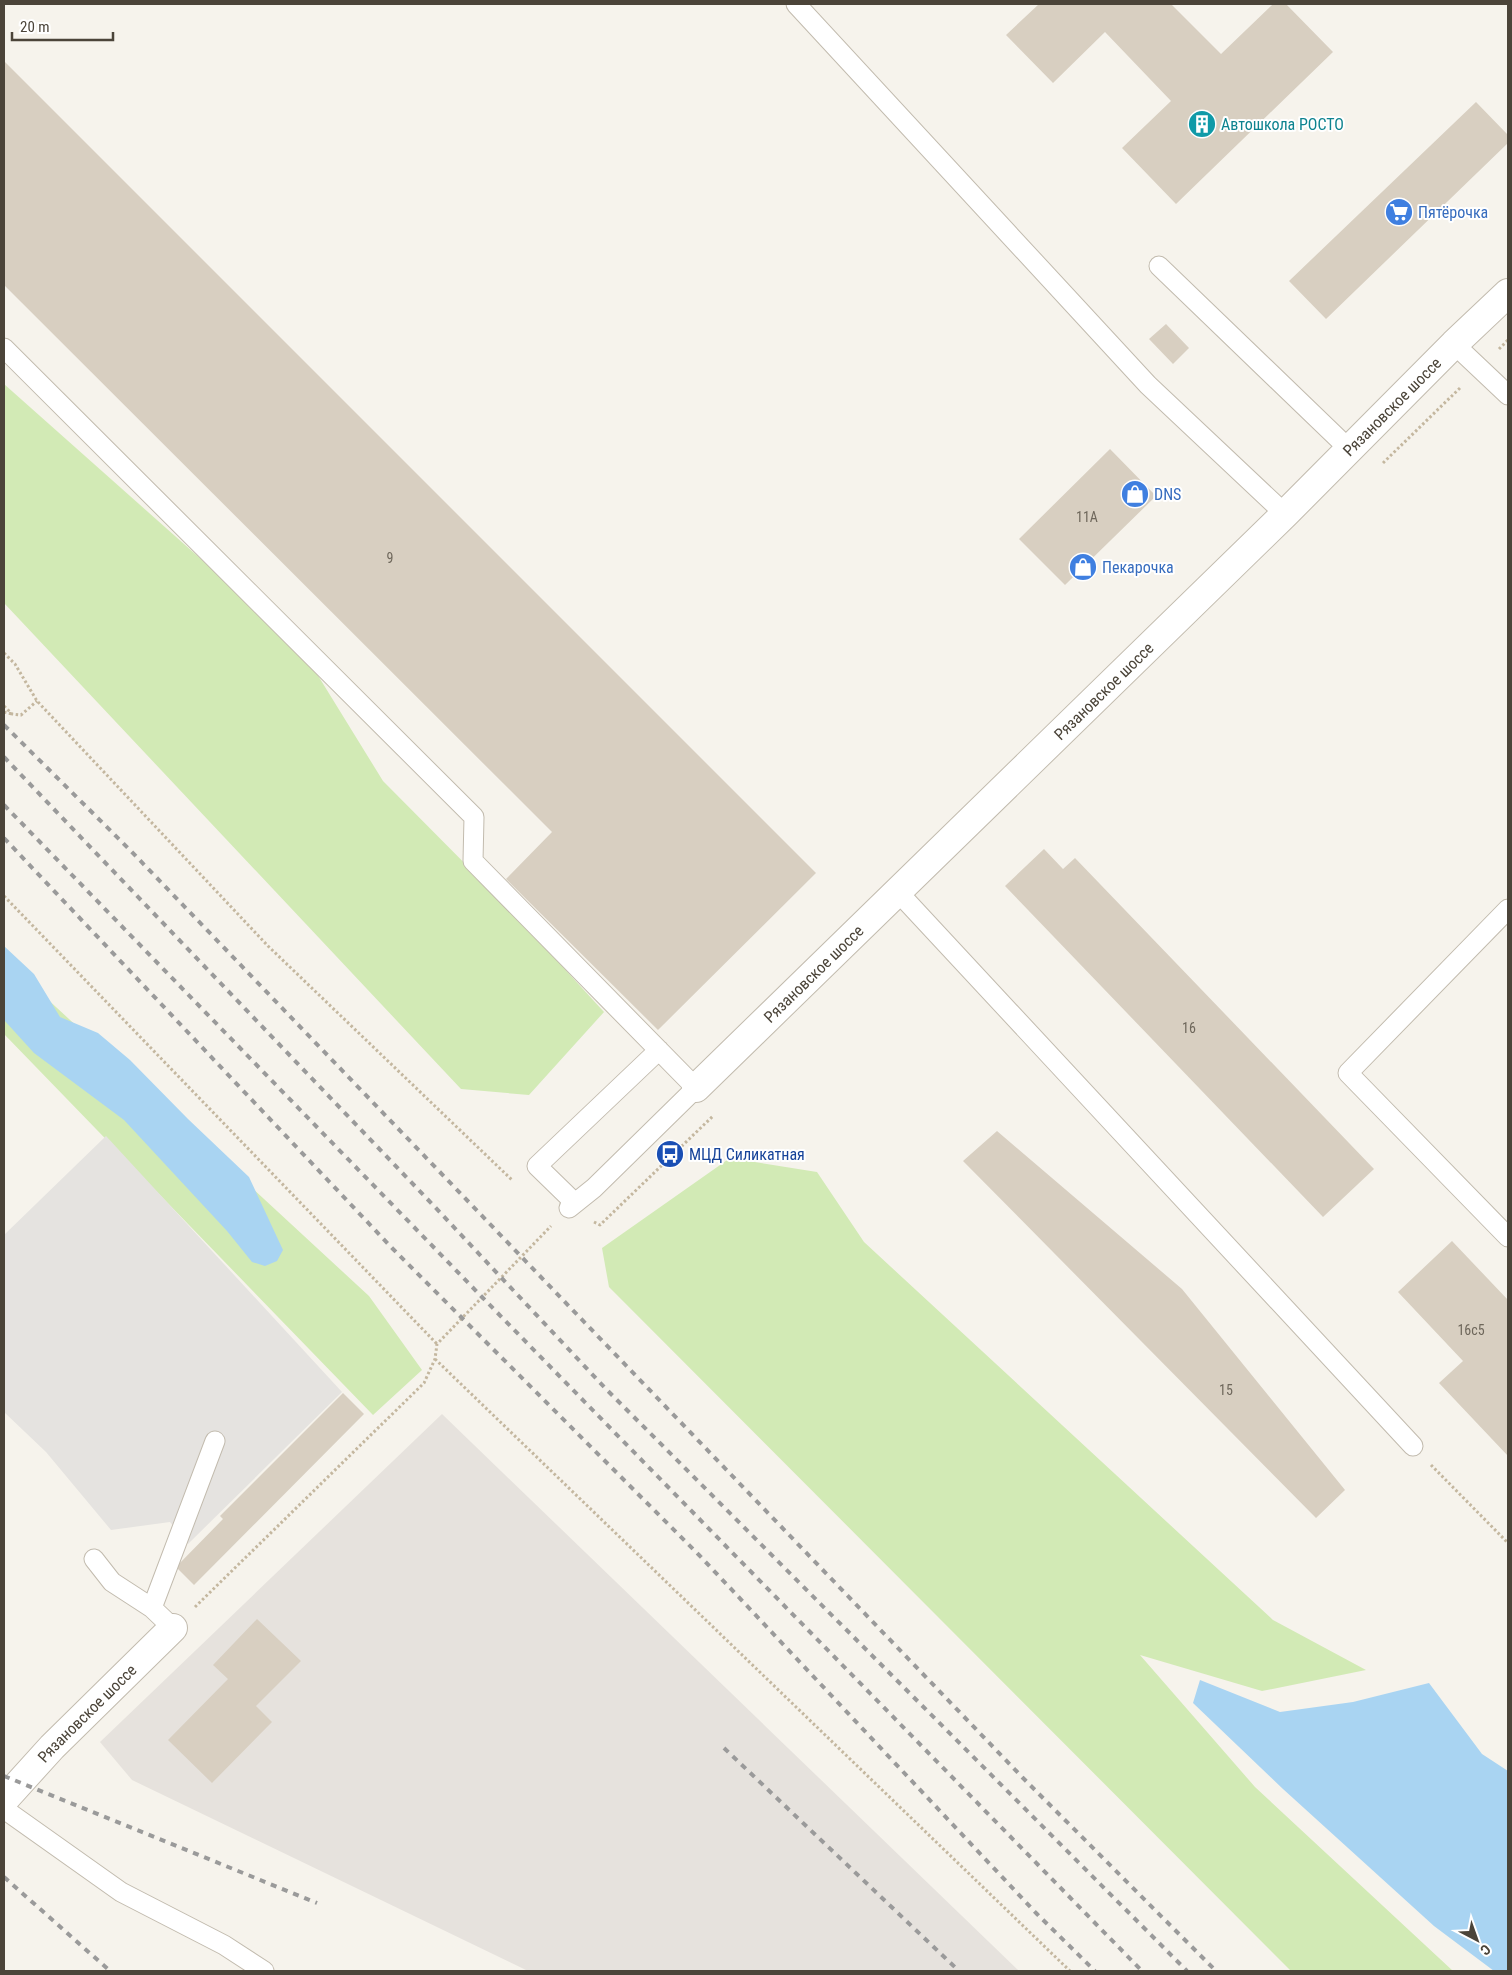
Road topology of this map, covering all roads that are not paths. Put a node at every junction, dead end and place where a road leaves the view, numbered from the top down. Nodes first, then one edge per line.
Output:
1 (796, 4) edge
2 (1159, 266) dead end
3 (1508, 293) edge
4 (1454, 344) junction
5 (4, 348) edge
6 (1508, 395) edge
7 (1349, 449) junction
8 (1285, 514) junction
9 (898, 892) junction
10 (1508, 909) edge
11 (659, 1050) junction
12 (696, 1088) junction
13 (1508, 1237) edge
14 (215, 1441) dead end
15 (1413, 1446) road end
16 (94, 1559) dead end
17 (152, 1608) junction
18 (173, 1628) joint
19 (4, 1800) edge
20 (4, 1809) edge
21 (264, 1971) edge

1 - 8 lane
2 - 7 lane
3 - 4 street, Рязановское шоссе
4 - 6 lane
4 - 7 street, Рязановское шоссе
5 - 11 lane
7 - 8 street, Рязановское шоссе
8 - 9 street, Рязановское шоссе
9 - 12 street, Рязановское шоссе
9 - 15 lane
10 - 13 lane
11 - 12 lane
11 - 12 lane
14 - 17 lane
16 - 17 lane
17 - 18 lane
18 - 19 street, Рязановское шоссе
20 - 21 lane

